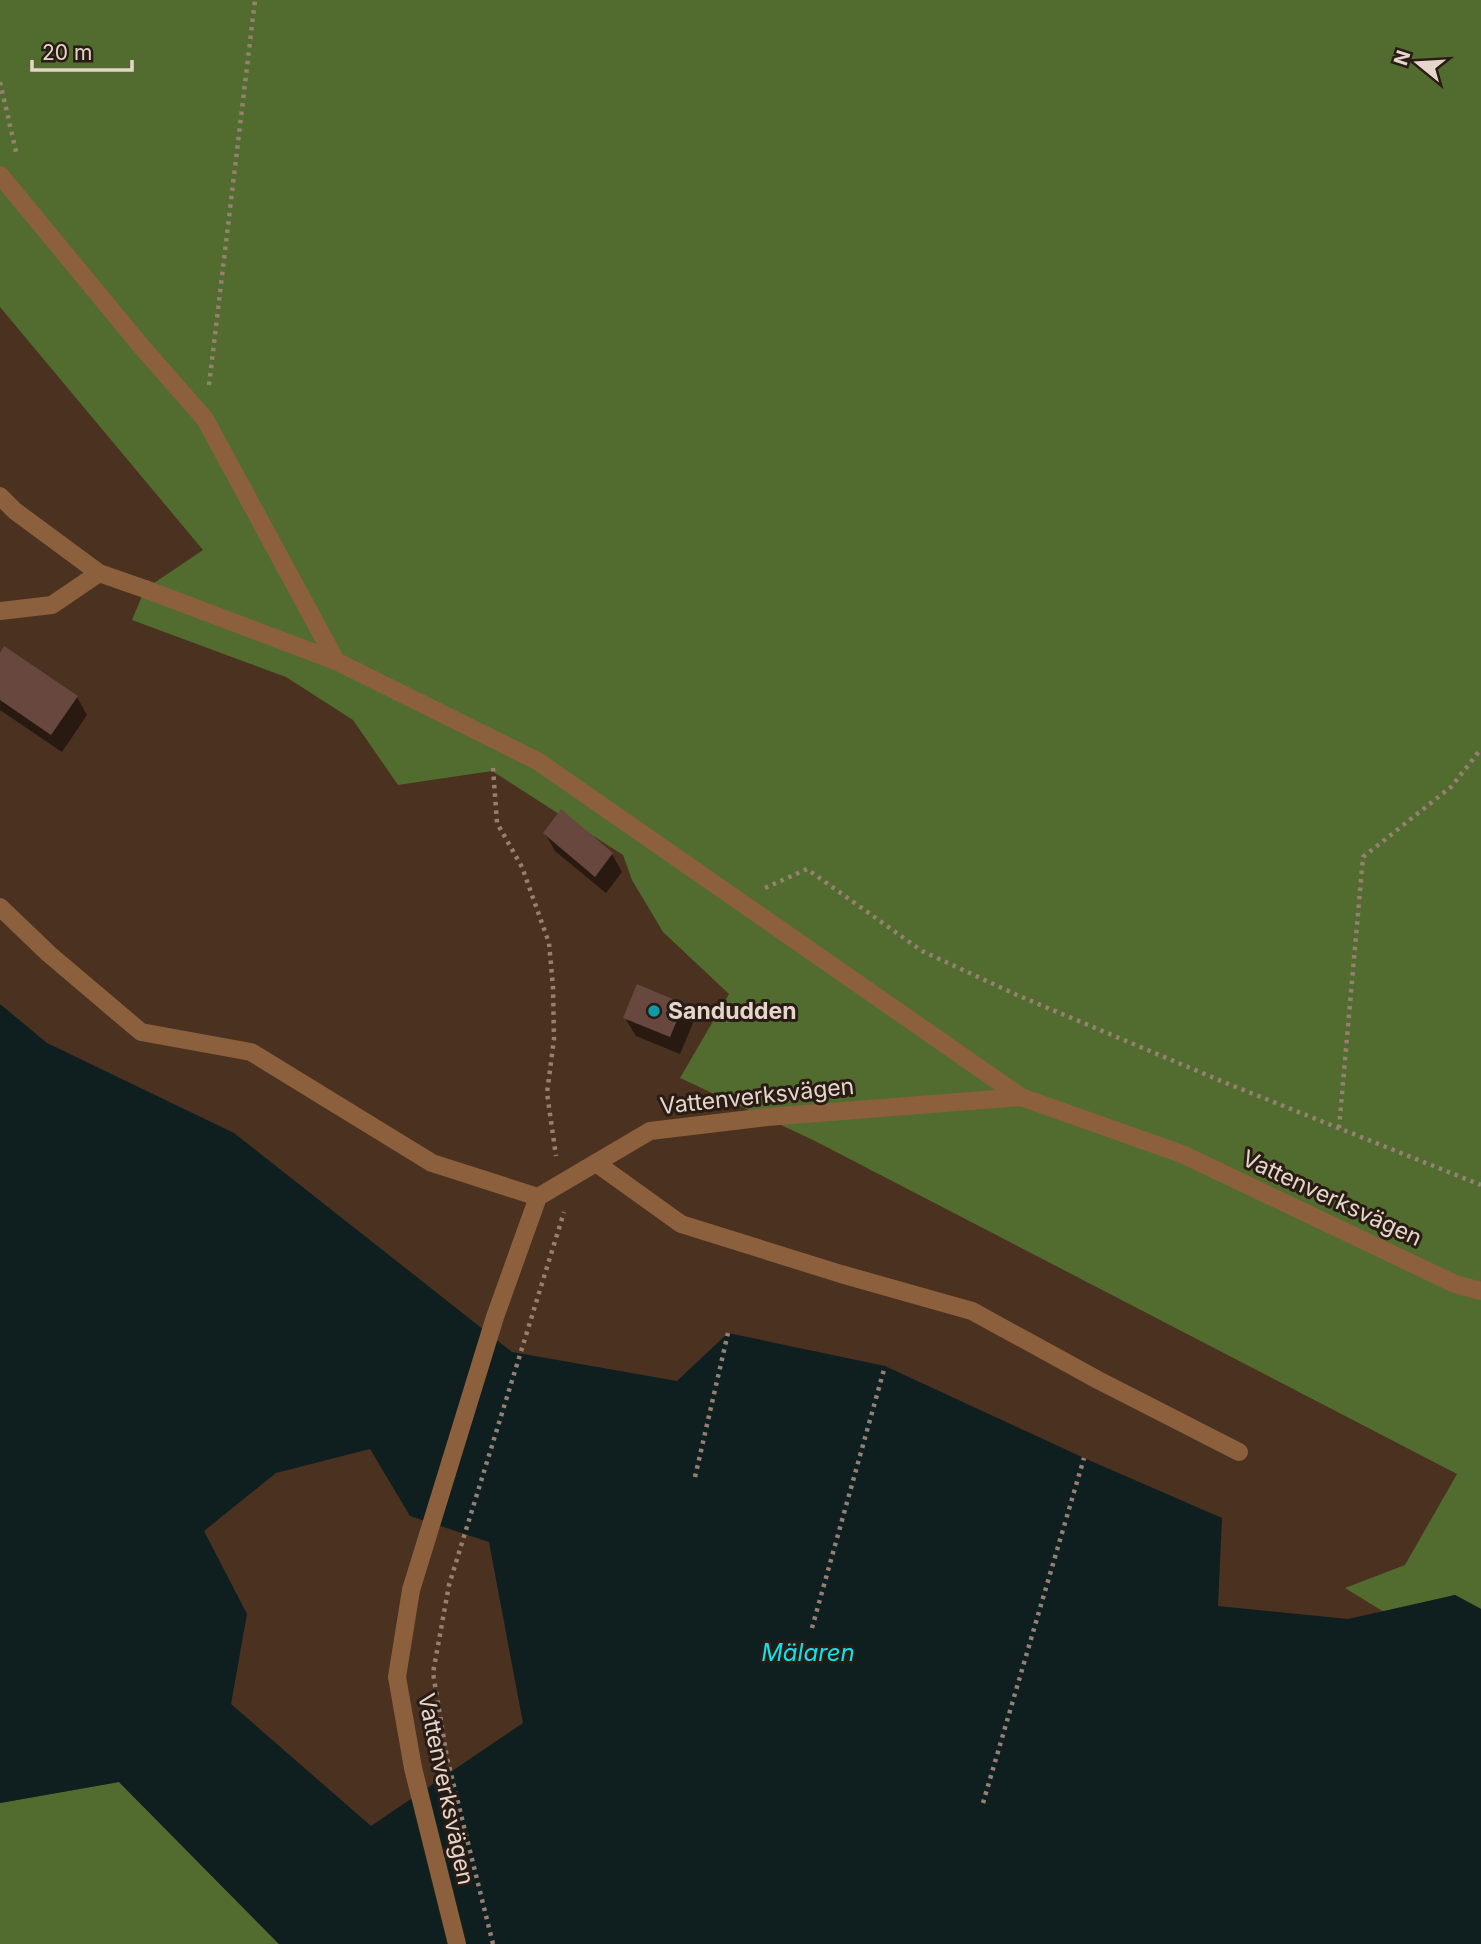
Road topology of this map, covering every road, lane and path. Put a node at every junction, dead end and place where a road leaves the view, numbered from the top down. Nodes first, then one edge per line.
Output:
1 (255, 0) edge
2 (0, 82) edge
3 (18, 161) dead end
4 (0, 175) edge
5 (205, 419) junction
6 (0, 496) edge
7 (99, 573) junction
8 (0, 611) edge
9 (335, 662) junction
10 (491, 739) junction
11 (1481, 749) edge
12 (738, 901) junction
13 (0, 907) edge
14 (1021, 1097) junction
15 (1339, 1128) junction
16 (596, 1163) junction
17 (576, 1175) junction
18 (559, 1185) junction
19 (1481, 1185) edge
20 (538, 1197) junction
21 (1481, 1291) edge
22 (728, 1334) dead end
23 (885, 1366) dead end
24 (1239, 1452) dead end
25 (1084, 1458) dead end
26 (695, 1477) dead end
27 (813, 1628) dead end
28 (983, 1803) dead end
29 (457, 1944) edge
30 (493, 1944) edge

1 - 5 path
2 - 3 path
4 - 5 street
5 - 9 street
6 - 7 street
7 - 8 street
7 - 9 street
9 - 10 street
10 - 12 street
10 - 18 path
11 - 15 path
12 - 14 street
12 - 15 path
13 - 20 street
14 - 16 street, Vattenverksvägen
14 - 21 street, Vattenverksvägen
15 - 19 path
16 - 17 street, Vattenverksvägen
16 - 24 street
17 - 18 street, Vattenverksvägen
17 - 30 path
18 - 20 street, Vattenverksvägen
20 - 29 street, Vattenverksvägen
22 - 26 path
23 - 27 path
25 - 28 path

